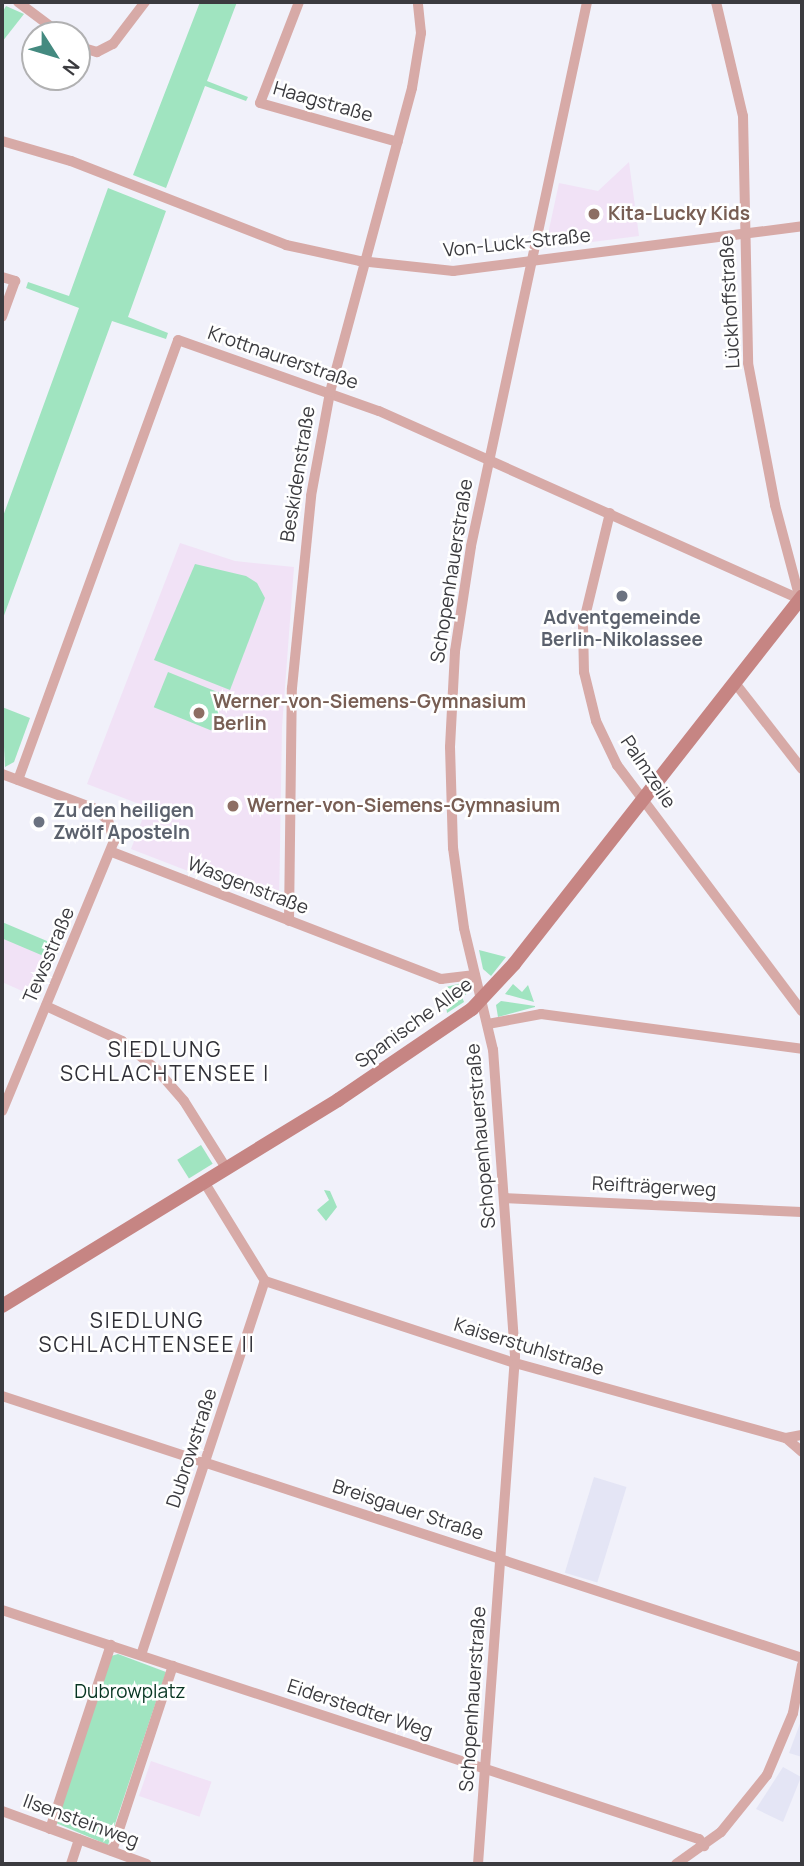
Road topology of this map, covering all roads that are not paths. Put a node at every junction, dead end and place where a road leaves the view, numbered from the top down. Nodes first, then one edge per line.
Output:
1 (18, 2) edge
2 (145, 2) edge
3 (299, 2) edge
4 (418, 2) edge
5 (587, 2) edge
6 (716, 2) edge
7 (43, 21) edge
8 (91, 50) edge
9 (2, 141) edge
10 (398, 142) junction
11 (802, 226) edge
12 (744, 233) junction
13 (366, 261) junction
14 (534, 262) junction
15 (2, 276) edge
16 (2, 317) edge
17 (330, 392) junction
18 (489, 459) junction
19 (610, 513) junction
20 (802, 599) edge
21 (735, 683) junction
22 (802, 769) edge
23 (2, 774) edge
24 (18, 780) junction
25 (643, 799) junction
26 (112, 852) junction
27 (289, 921) junction
28 (475, 975) junction
29 (480, 1001) junction
30 (46, 1006) junction
31 (802, 1011) edge
32 (488, 1024) junction
33 (802, 1049) edge
34 (2, 1111) edge
35 (226, 1168) junction
36 (204, 1182) junction
37 (504, 1198) junction
38 (802, 1212) edge
39 (265, 1281) junction
40 (2, 1306) edge
41 (515, 1363) junction
42 (2, 1396) edge
43 (802, 1435) edge
44 (786, 1438) junction
45 (802, 1451) edge
46 (206, 1462) junction
47 (501, 1559) junction
48 (2, 1610) edge
49 (110, 1645) junction
50 (141, 1655) junction
51 (802, 1658) edge
52 (802, 1665) edge
53 (173, 1666) junction
54 (485, 1768) junction
55 (2, 1811) edge
56 (50, 1829) junction
57 (79, 1839) junction
58 (704, 1846) junction
59 (112, 1851) junction
60 (71, 1864) edge
61 (147, 1864) edge
62 (478, 1864) edge
63 (676, 1864) edge

1 - 7 street
2 - 8 street
3 - 10 street, Haagstraße
4 - 10 street, Beskidenstraße
5 - 14 street, Schopenhauerstraße
6 - 12 street, Lückhoffstraße
9 - 13 street, Von-Luck-Straße
10 - 13 street, Beskidenstraße
11 - 12 street, Von-Luck-Straße
12 - 14 street, Von-Luck-Straße
12 - 20 street, Lückhoffstraße
13 - 14 street, Von-Luck-Straße
13 - 17 street, Beskidenstraße
14 - 18 street, Schopenhauerstraße
15 - 16 street
17 - 18 street, Krottnaurerstraße
17 - 24 street, Krottnaurerstraße
17 - 27 street, Beskidenstraße
18 - 19 street, Krottnaurerstraße
18 - 28 street, Schopenhauerstraße
19 - 20 street, Krottnaurerstraße
19 - 25 street, Palmzeile
20 - 21 main road, Spanische Allee
21 - 22 street
21 - 25 main road, Spanische Allee
23 - 24 street
24 - 26 street
25 - 29 main road, Spanische Allee
25 - 31 street, Palmzeile
26 - 27 street, Wasgenstraße
26 - 30 street, Tewsstraße
27 - 28 street, Wasgenstraße
28 - 29 street, Schopenhauerstraße
29 - 32 street, Schopenhauerstraße
29 - 35 main road, Spanische Allee
30 - 34 street, Tewsstraße
30 - 35 street
32 - 33 street
32 - 37 street, Schopenhauerstraße
35 - 36 main road, Spanische Allee
36 - 39 street
36 - 40 main road, Spanische Allee
37 - 38 street, Reifträgerweg
37 - 41 street, Schopenhauerstraße
39 - 41 street, Kaiserstuhlstraße
39 - 46 street, Dubrowstraße
41 - 44 street, Kaiserstuhlstraße
41 - 47 street, Schopenhauerstraße
42 - 46 street, Breisgauer Straße
43 - 44 street, Kaiserstuhlstraße
44 - 45 street, Kaiserstuhlstraße
46 - 47 street, Breisgauer Straße
46 - 50 street, Dubrowstraße
47 - 51 street, Breisgauer Straße
47 - 54 street, Schopenhauerstraße
48 - 49 street, Eiderstedter Weg
49 - 50 street, Eiderstedter Weg
49 - 56 street
50 - 53 street, Eiderstedter Weg
52 - 58 street
53 - 54 street, Eiderstedter Weg
53 - 59 street
54 - 58 street, Eiderstedter Weg
54 - 62 street, Schopenhauerstraße
55 - 56 street, Ilsensteinweg
56 - 57 street, Ilsensteinweg
57 - 59 street, Ilsensteinweg
57 - 60 street
58 - 63 street
59 - 61 street, Ilsensteinweg

